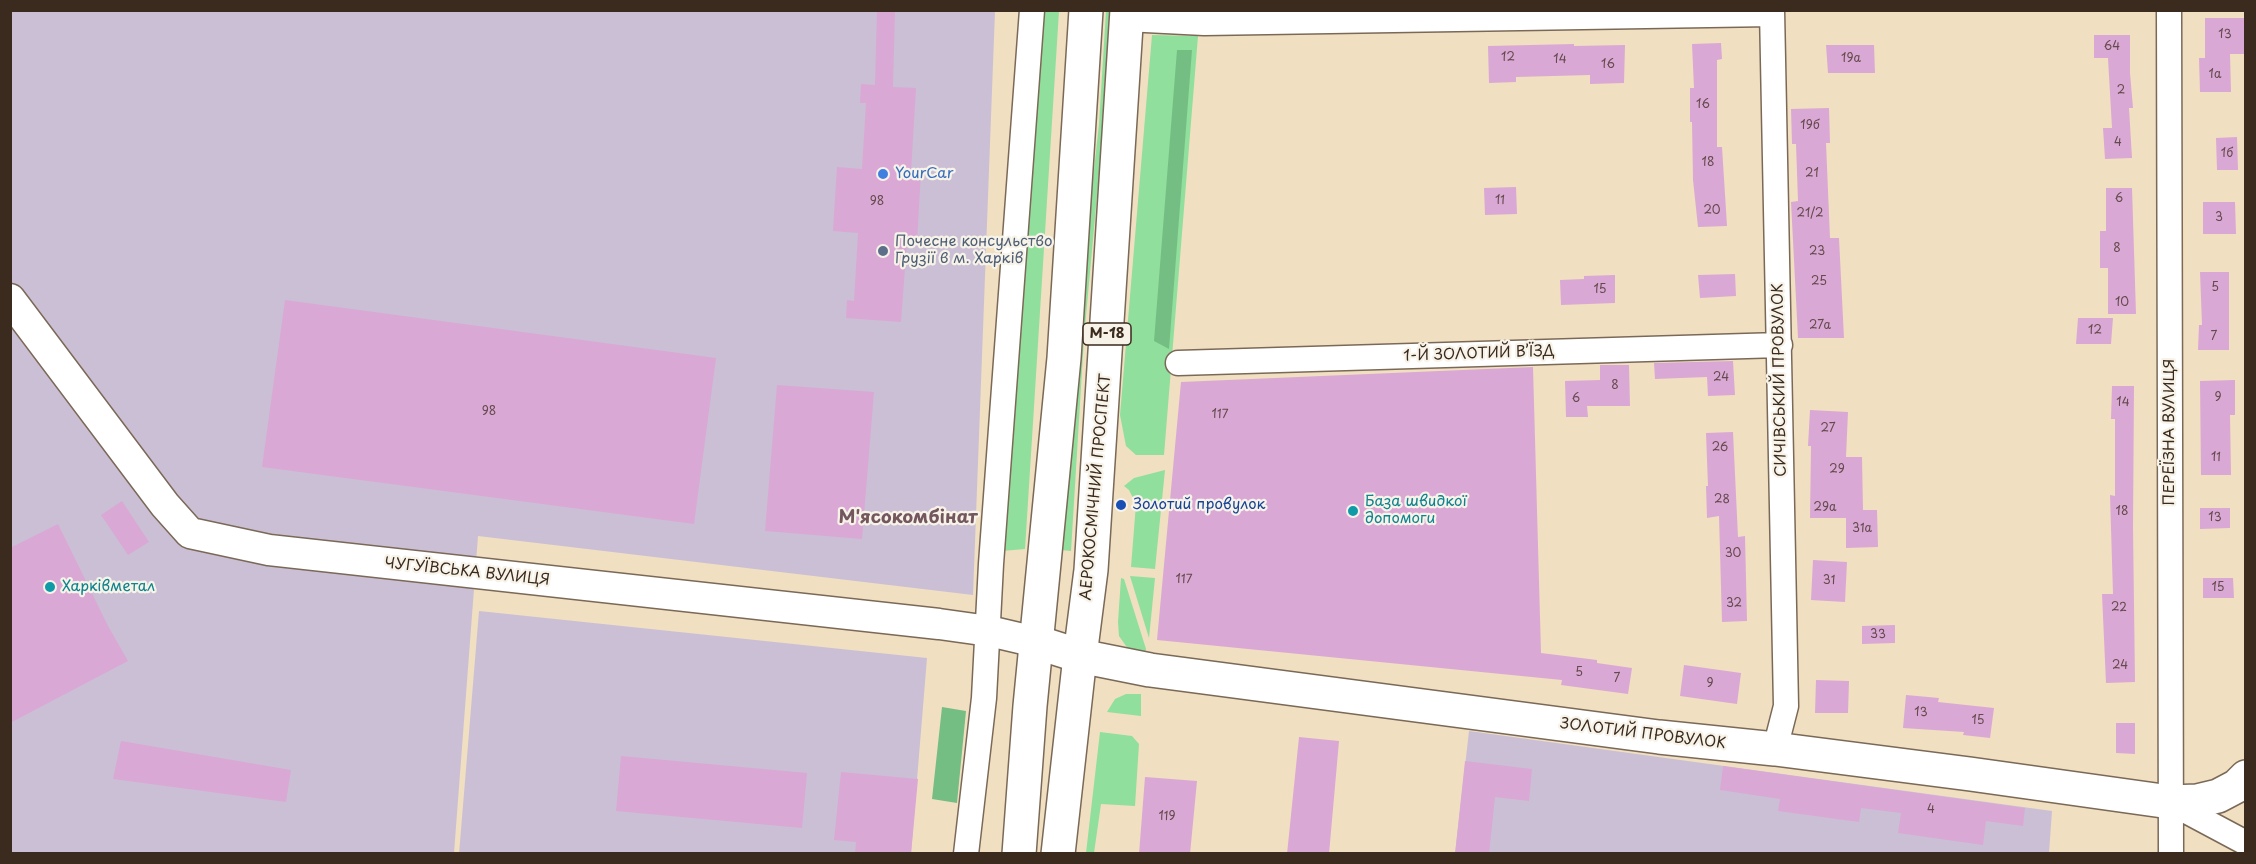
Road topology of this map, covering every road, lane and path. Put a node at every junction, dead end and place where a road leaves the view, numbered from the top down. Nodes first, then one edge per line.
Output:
1 (1032, 10) edge
2 (1086, 10) edge
3 (2169, 10) edge
4 (1772, 13) edge
5 (1126, 15) edge
6 (10, 300) edge
7 (1780, 345) junction
8 (1179, 363) dead end
9 (988, 631) junction
10 (1036, 642) junction
11 (1080, 656) junction
12 (1775, 749) junction
13 (2246, 777) edge
14 (2170, 802) junction
15 (2246, 843) edge
16 (966, 854) edge
17 (1019, 854) edge
18 (1058, 854) edge
19 (2171, 854) edge

1 - 9 street
2 - 10 main road, М-18
3 - 14 street, ПЕРЕЇЗНА ВУЛИЦЯ
4 - 5 street
4 - 7 street, СИЧІВСЬКИЙ ПРОВУЛОК
5 - 11 main road, АЕРОКОСМІЧНИЙ ПРОСПЕКТ / М-18
6 - 9 street, ЧУГУЇВСЬКА ВУЛИЦЯ
7 - 8 street, 1-Й ЗОЛОТИЙ В’ЇЗД
7 - 12 street, СИЧІВСЬКИЙ ПРОВУЛОК
9 - 10 street, ЧУГУЇВСЬКА ВУЛИЦЯ
9 - 16 street
10 - 11 main road, ЗОЛОТИЙ ПРОВУЛОК
10 - 17 main road, М-18
11 - 12 main road, ЗОЛОТИЙ ПРОВУЛОК
11 - 18 main road, АЕРОКОСМІЧНИЙ ПРОСПЕКТ / М-18
12 - 14 main road, ЗОЛОТИЙ ПРОВУЛОК
13 - 14 main road, ЗОЛОТИЙ ПРОВУЛОК
14 - 15 street
14 - 19 street, ПЕРЕЇЗНА ВУЛИЦЯ

